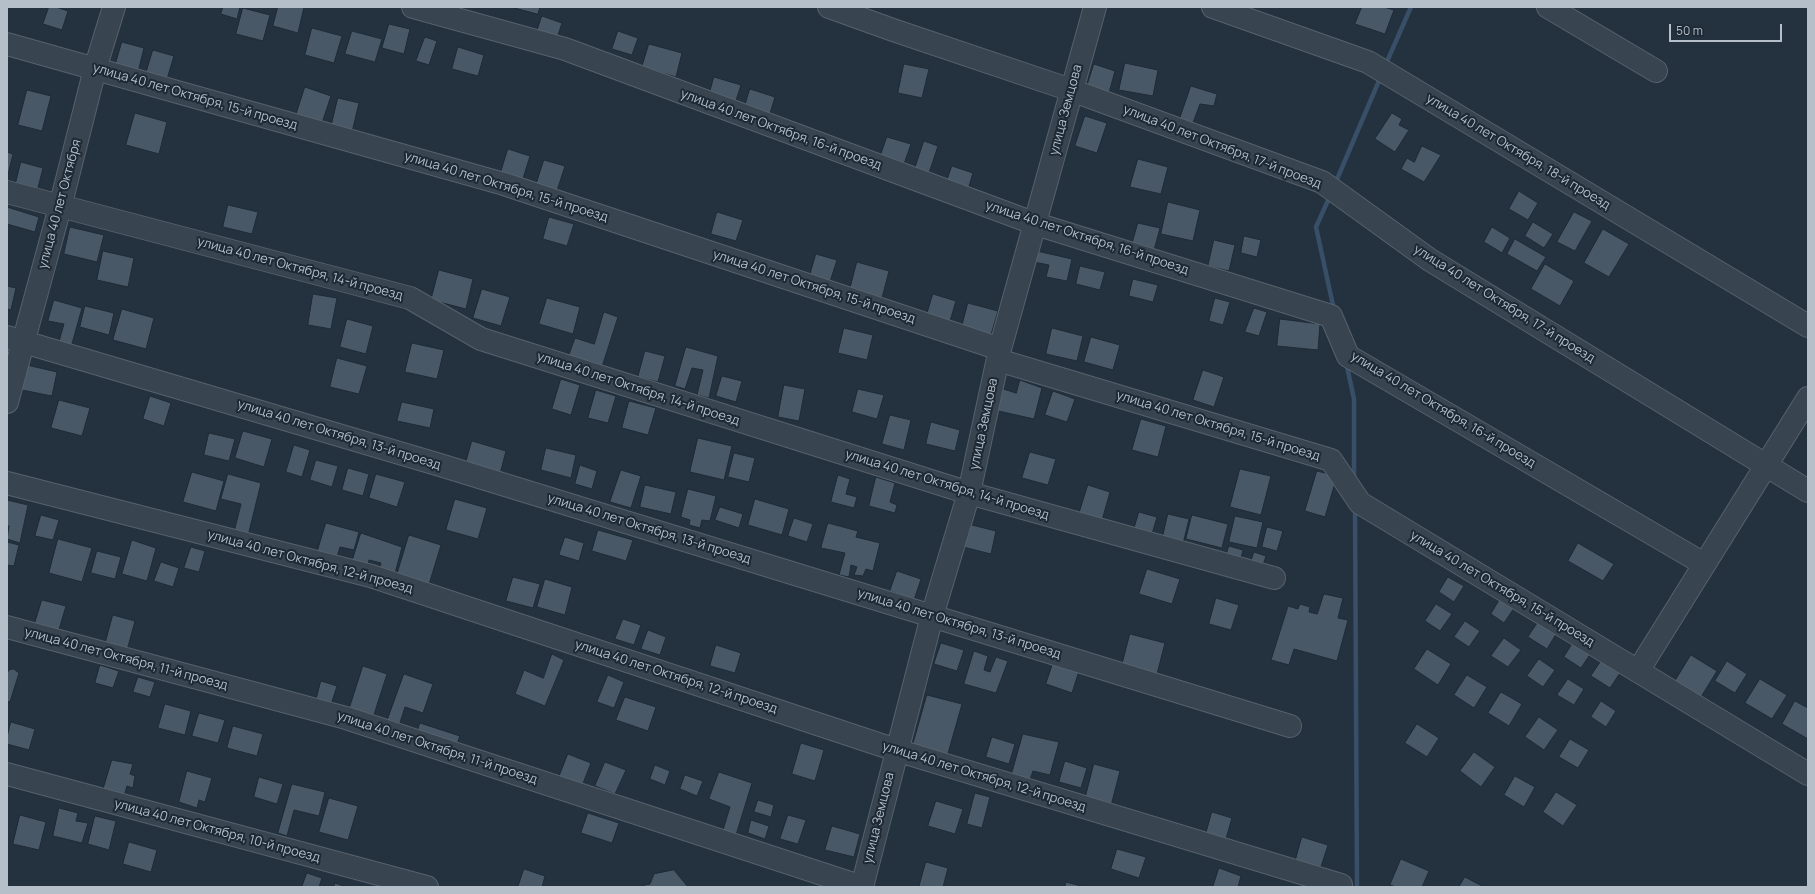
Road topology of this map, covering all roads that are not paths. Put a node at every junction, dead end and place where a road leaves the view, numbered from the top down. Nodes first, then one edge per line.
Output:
1 (114, 7) edge
2 (413, 7) edge
3 (829, 7) edge
4 (1095, 7) edge
5 (1214, 7) edge
6 (1548, 7) edge
7 (7, 44) edge
8 (95, 69) junction
9 (1656, 71) dead end
10 (1071, 90) junction
11 (7, 192) edge
12 (60, 207) junction
13 (1036, 224) junction
14 (1808, 326) edge
15 (15, 339) edge
16 (999, 354) junction
17 (1808, 398) edge
18 (7, 402) edge
19 (1766, 465) junction
20 (7, 482) edge
21 (1808, 491) edge
22 (968, 493) junction
23 (1704, 564) junction
24 (1274, 578) dead end
25 (932, 616) junction
26 (7, 627) edge
27 (1638, 671) junction
28 (1290, 726) dead end
29 (896, 750) junction
30 (7, 774) edge
31 (1808, 774) edge
32 (1341, 885) dead end
33 (427, 887) edge
34 (862, 887) edge

1 - 8 street, улица 40 лет Октября
2 - 13 street, улица 40 лет Октября, 16-й проезд
3 - 10 street, улица 40 лет Октября, 17-й проезд
4 - 10 street, улица Земцова
5 - 14 street, улица 40 лет Октября, 18-й проезд
6 - 9 street
7 - 8 street, улица 40 лет Октября, 15-й проезд
8 - 12 street, улица 40 лет Октября
8 - 16 street, улица 40 лет Октября, 15-й проезд
10 - 13 street, улица Земцова
10 - 19 street, улица 40 лет Октября, 17-й проезд
11 - 12 street, улица 40 лет Октября, 14-й проезд
12 - 15 street, улица 40 лет Октября
12 - 22 street, улица 40 лет Октября, 14-й проезд
13 - 16 street, улица Земцова
13 - 23 street, улица 40 лет Октября, 16-й проезд
15 - 18 street, улица 40 лет Октября
15 - 25 street, улица 40 лет Октября, 13-й проезд
16 - 22 street, улица Земцова
16 - 27 street, улица 40 лет Октября, 15-й проезд
17 - 19 street
19 - 21 street, улица 40 лет Октября, 17-й проезд
19 - 23 street
20 - 29 street, улица 40 лет Октября, 12-й проезд
22 - 24 street, улица 40 лет Октября, 14-й проезд
22 - 25 street, улица Земцова
23 - 27 street
25 - 28 street, улица 40 лет Октября, 13-й проезд
25 - 29 street, улица Земцова
26 - 34 street, улица 40 лет Октября, 11-й проезд
27 - 31 street, улица 40 лет Октября, 15-й проезд
29 - 32 street, улица 40 лет Октября, 12-й проезд
29 - 34 street, улица Земцова
30 - 33 street, улица 40 лет Октября, 10-й проезд

